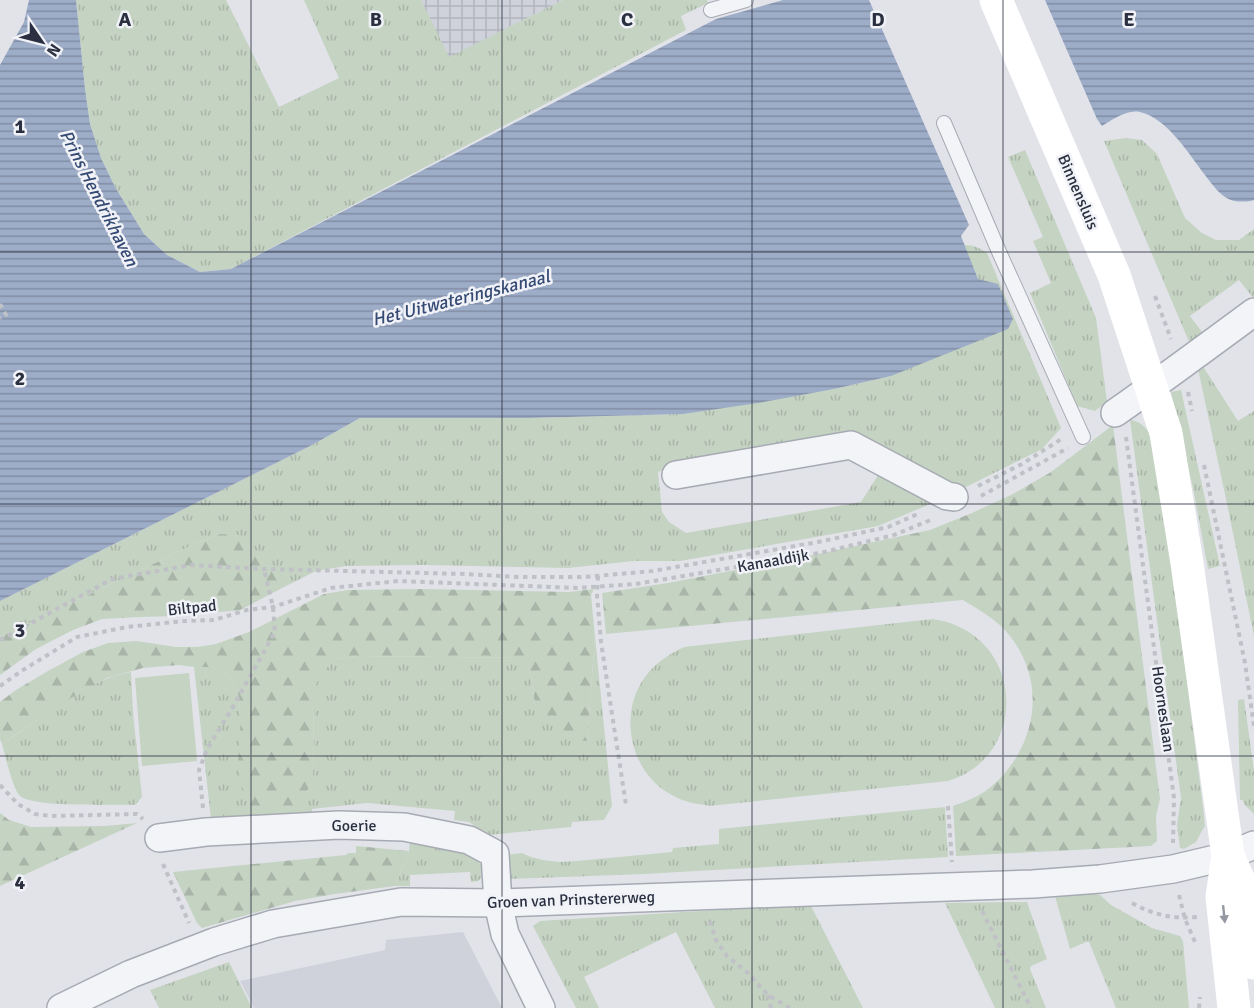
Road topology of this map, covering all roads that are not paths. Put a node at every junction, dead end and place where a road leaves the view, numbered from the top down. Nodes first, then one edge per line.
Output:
1 (746, 0) edge
2 (996, 0) edge
3 (711, 10) dead end
4 (944, 123) dead end
5 (1254, 312) edge
6 (1150, 387) junction
7 (1118, 410) road end
8 (1081, 433) road end
9 (676, 475) dead end
10 (955, 504) road end
11 (159, 837) road end
12 (1241, 850) edge
13 (498, 903) junction
14 (1254, 963) edge
15 (61, 1008) edge
16 (541, 1008) edge
17 (1234, 1008) edge

1 - 3 lane
2 - 6 street, Binnensluis
4 - 8 lane
5 - 6 street
6 - 7 street
6 - 12 street
9 - 10 street
11 - 13 street, Goerie
12 - 13 street, Groen van Prinstererweg
12 - 14 street
12 -> 17 street
13 - 15 street, Groen van Prinstererweg
13 - 16 street

